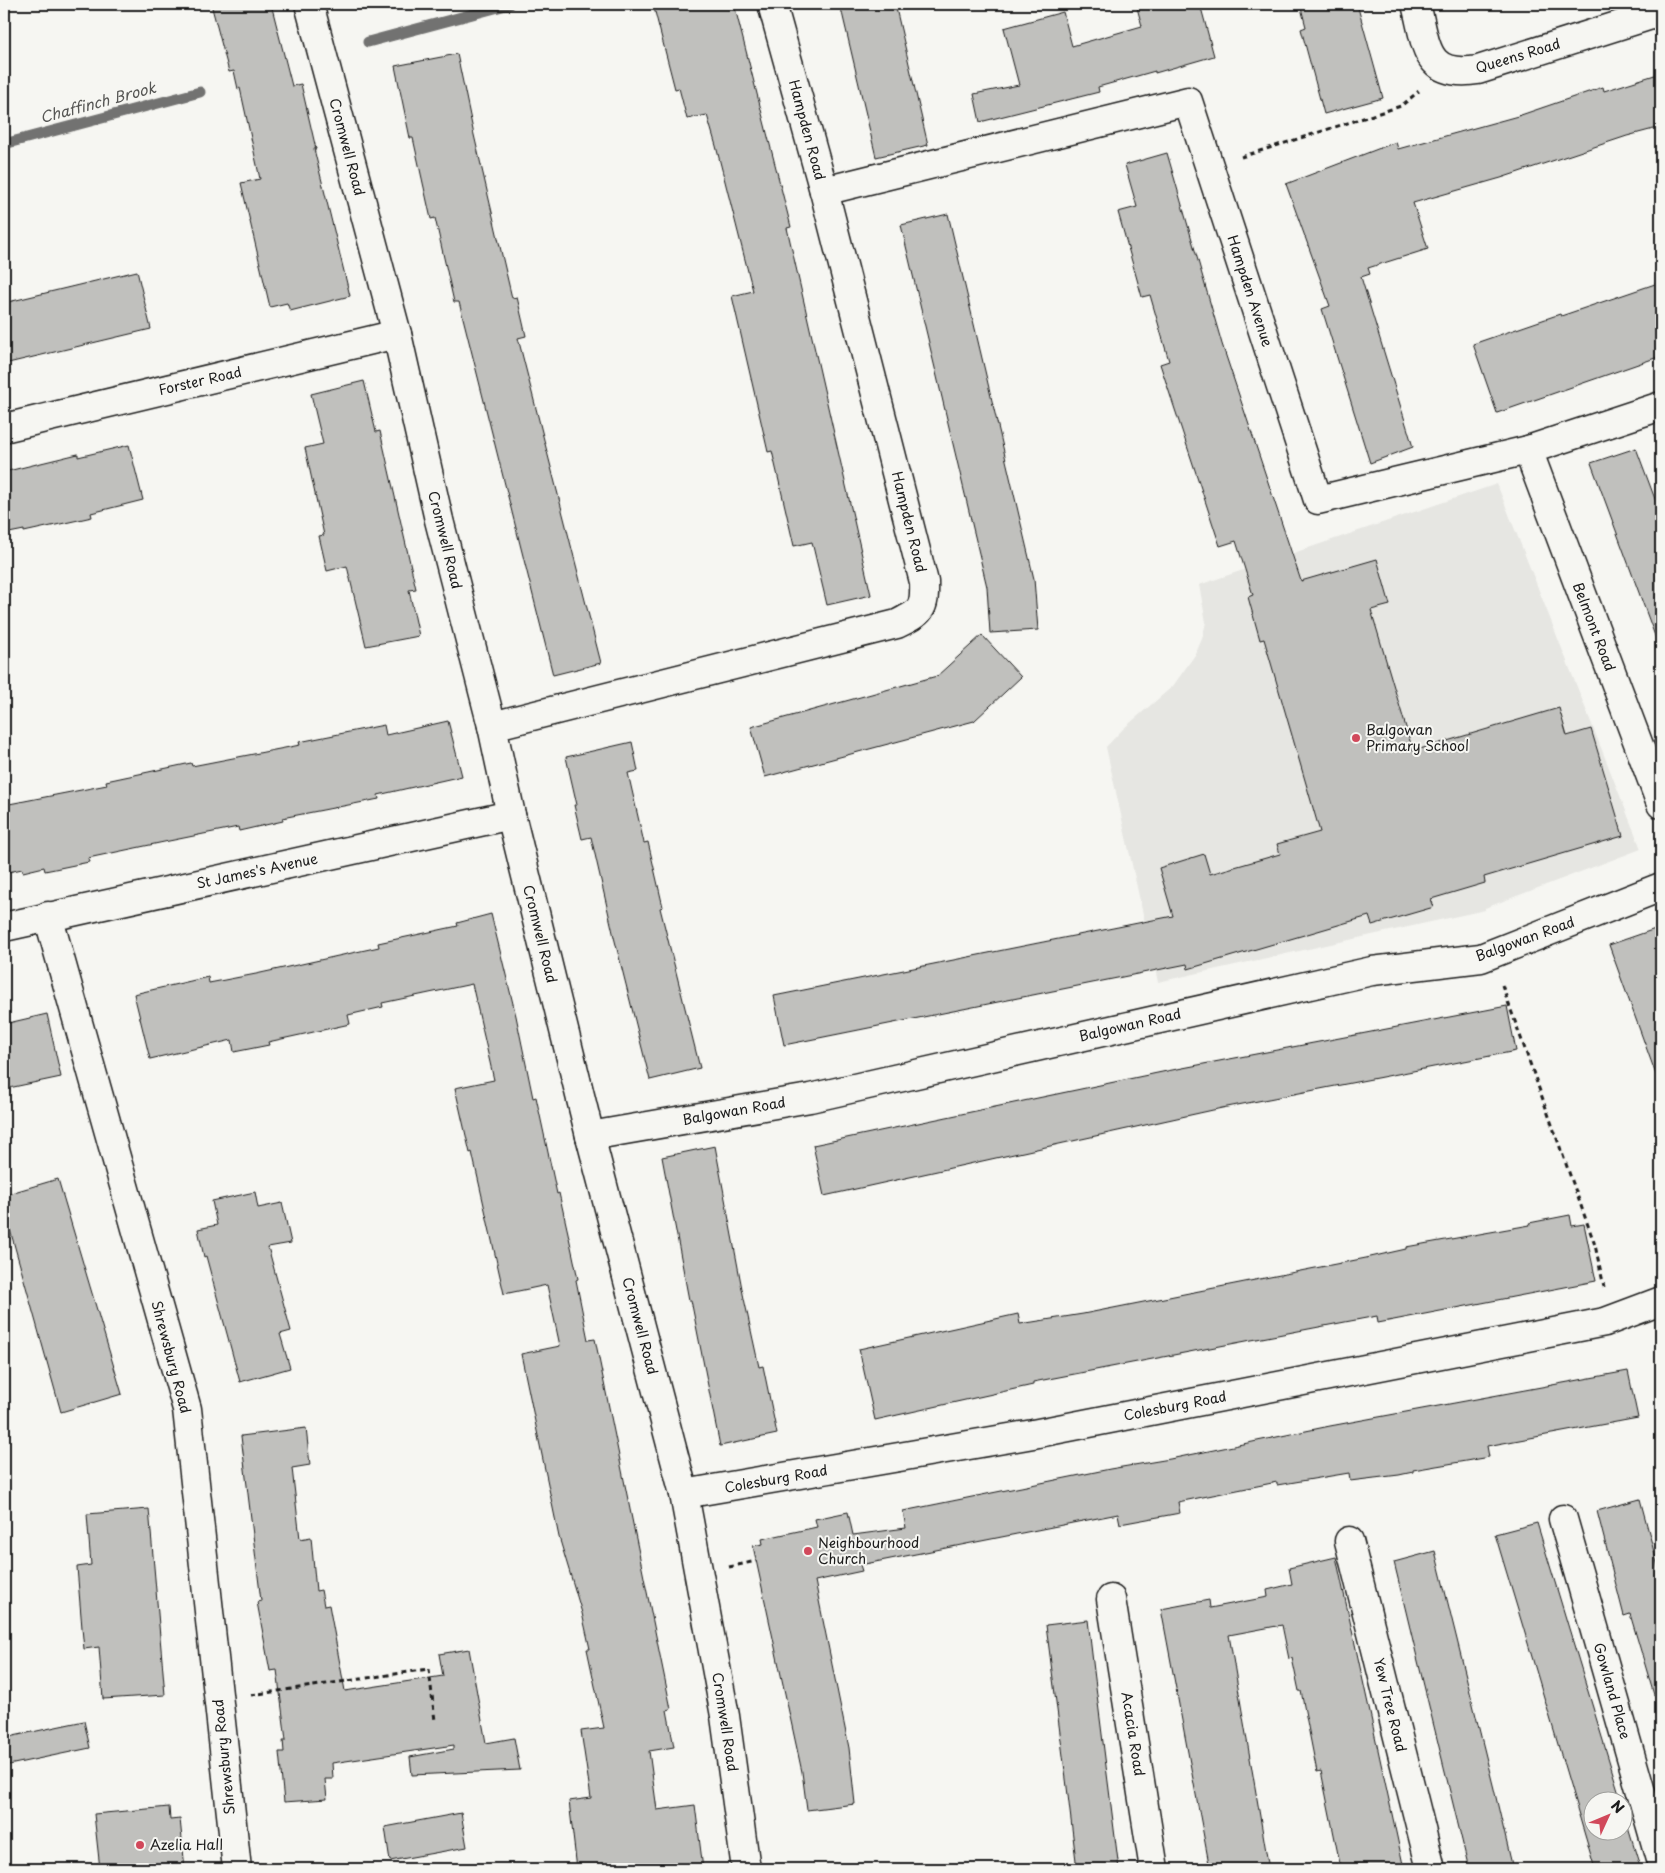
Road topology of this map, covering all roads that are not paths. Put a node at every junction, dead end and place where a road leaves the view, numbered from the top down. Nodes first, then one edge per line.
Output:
1 (309, 4) edge
2 (772, 4) edge
3 (1416, 4) edge
4 (1661, 12) edge
5 (824, 191) junction
6 (397, 334) junction
7 (1661, 406) edge
8 (4, 428) edge
9 (1528, 450) junction
10 (492, 726) junction
11 (1661, 804) edge
12 (511, 815) junction
13 (1661, 887) edge
14 (48, 916) junction
15 (4, 926) edge
16 (590, 1136) junction
17 (1661, 1301) edge
18 (684, 1494) junction
19 (1563, 1519) dead end
20 (1349, 1541) dead end
21 (1111, 1598) dead end
22 (1661, 1862) edge
23 (237, 1869) edge
24 (746, 1869) edge
25 (1154, 1869) edge
26 (1430, 1869) edge

1 - 6 street, Cromwell Road
2 - 5 street, Hampden Road
3 - 4 street, Queens Road
5 - 9 street, Hampden Avenue
5 - 10 street, Hampden Road
6 - 8 street, Forster Road
6 - 10 street, Cromwell Road
7 - 9 street, Hampden Avenue
9 - 11 street, Belmont Road
10 - 12 street, Cromwell Road
12 - 14 street, St James's Avenue
12 - 16 street, Cromwell Road
13 - 16 street, Balgowan Road
14 - 15 street, St James's Avenue
14 - 23 street, Shrewsbury Road
16 - 18 street, Cromwell Road
17 - 18 street, Colesburg Road
18 - 24 street, Cromwell Road
19 - 22 street, Gowland Place
20 - 26 street, Yew Tree Road
21 - 25 street, Acacia Road

